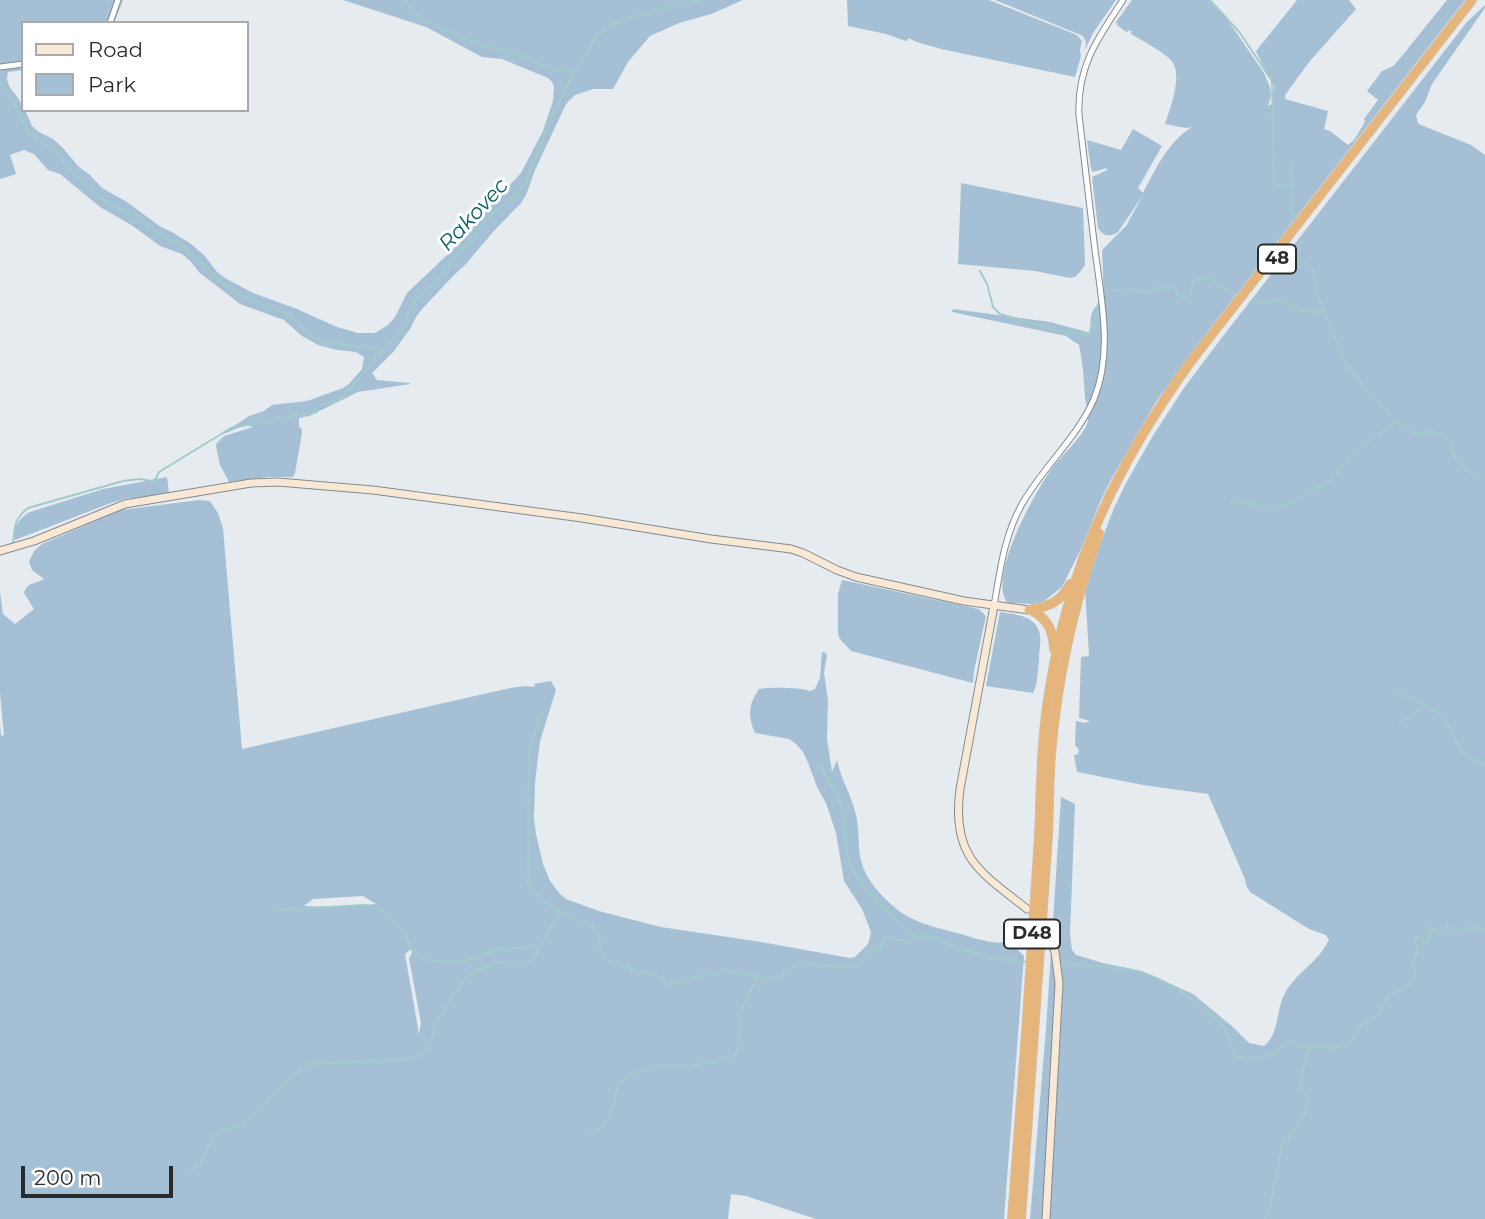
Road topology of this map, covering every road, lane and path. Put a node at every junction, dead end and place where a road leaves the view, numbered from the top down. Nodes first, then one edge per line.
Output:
1 (118, 0) edge
2 (1123, 0) edge
3 (1472, 0) edge
4 (1478, 0) edge
5 (111, 21) edge
6 (21, 64) edge
7 (0, 67) edge
8 (0, 551) edge
9 (1082, 560) junction
10 (994, 606) junction
11 (1029, 610) junction
12 (1054, 665) junction
13 (1043, 836) junction
14 (1027, 909) dead end
15 (1047, 933) dead end
16 (1030, 1033) junction
17 (1012, 1219) edge
18 (1021, 1219) edge
19 (1046, 1219) edge

1 - 5 street
2 - 10 street
3 - 9 highway, 48
4 - 13 highway, 48
6 - 7 street
8 - 10 main road
9 - 11 highway, 48
9 - 12 highway, 48
10 - 11 main road
10 - 14 main road
11 - 12 highway, 48
12 - 13 highway, 48
13 - 16 highway, D48, bridge
15 - 19 main road
16 - 17 highway, D48
16 - 18 highway, D48

